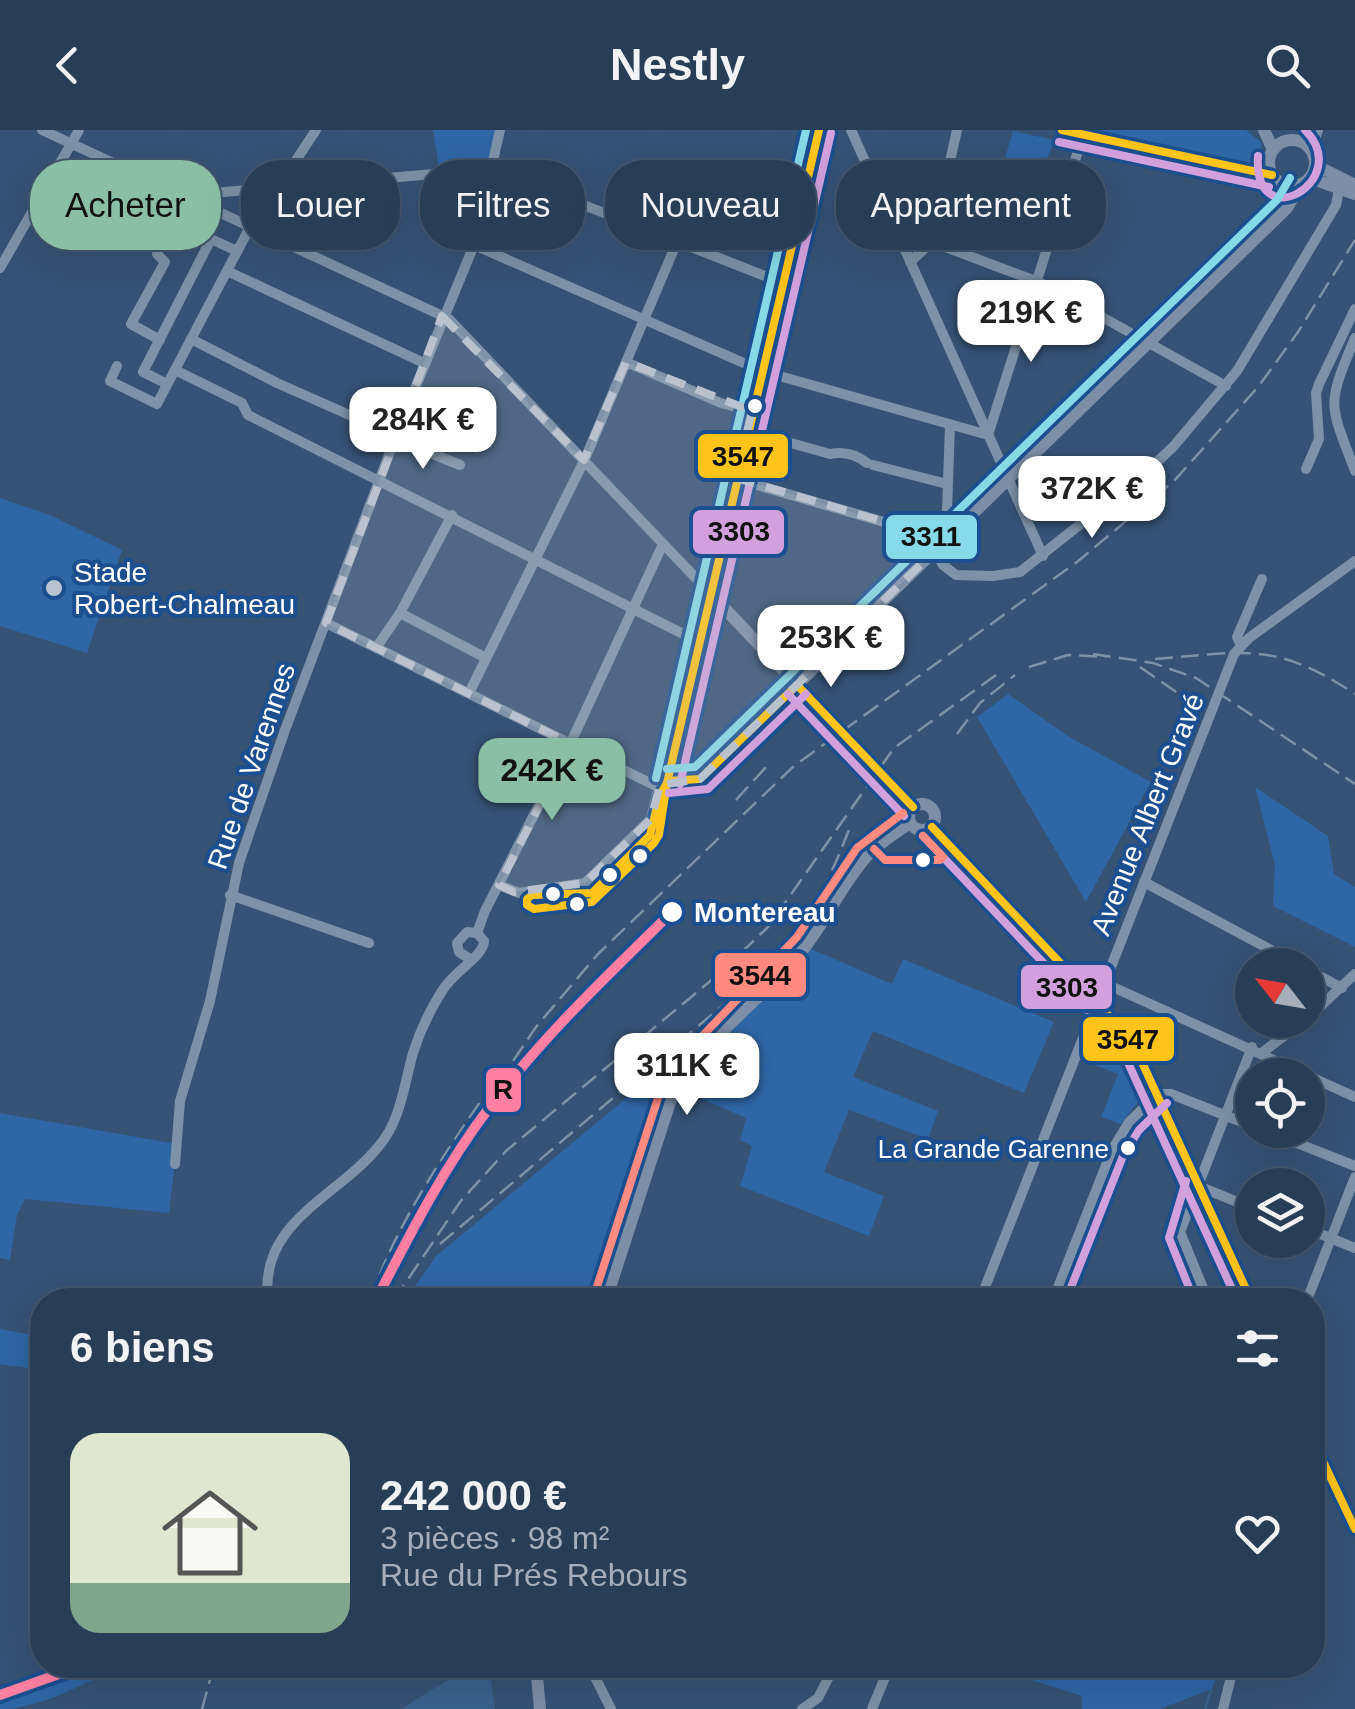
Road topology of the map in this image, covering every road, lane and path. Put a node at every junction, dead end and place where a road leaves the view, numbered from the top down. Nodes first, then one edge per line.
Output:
1 (42, 130) edge
2 (79, 130) edge
3 (316, 130) edge
4 (500, 130) edge
5 (819, 130) edge
6 (851, 130) edge
7 (957, 130) edge
8 (1062, 130) edge
9 (1264, 130) edge
10 (1273, 130) edge
11 (1317, 130) edge
12 (1083, 135) junction
13 (1296, 137) edge
14 (71, 144) junction
15 (1311, 149) junction
16 (1271, 155) junction
17 (106, 160) edge
18 (296, 160) edge
19 (494, 160) edge
20 (950, 160) edge
21 (1244, 170) junction
22 (1272, 175) junction
23 (1309, 176) junction
24 (1284, 185) junction
25 (1355, 185) edge
26 (1339, 189) junction
27 (1355, 194) edge
28 (1287, 208) junction
29 (241, 244) edge
30 (158, 250) edge
31 (300, 250) edge
32 (472, 250) edge
33 (483, 250) edge
34 (674, 250) edge
35 (698, 250) edge
36 (923, 250) edge
37 (953, 250) edge
38 (237, 251) junction
39 (910, 262) junction
40 (0, 268) edge
41 (227, 271) junction
42 (1037, 282) junction
43 (783, 283) junction
44 (1355, 309) edge
45 (442, 316) junction
46 (644, 320) junction
47 (1355, 338) edge
48 (190, 339) junction
49 (160, 340) junction
50 (1148, 344) junction
51 (626, 362) junction
52 (424, 363) junction
53 (117, 366) dead end
54 (175, 370) junction
55 (762, 371) junction
56 (168, 384) junction
57 (1226, 386) junction
58 (752, 411) junction
59 (950, 424) junction
60 (748, 430) junction
61 (988, 435) junction
62 (396, 437) junction
63 (584, 460) junction
64 (460, 465) dead end
65 (1306, 469) dead end
66 (1355, 471) edge
67 (736, 478) junction
68 (380, 479) junction
69 (1008, 481) junction
70 (947, 484) junction
71 (452, 516) junction
72 (946, 540) junction
73 (663, 544) junction
74 (934, 551) junction
75 (1043, 556) junction
76 (536, 558) junction
77 (1355, 561) edge
78 (1262, 579) dead end
79 (710, 593) junction
80 (634, 608) junction
81 (400, 613) junction
82 (326, 623) junction
83 (699, 642) junction
84 (1241, 645) junction
85 (376, 648) junction
86 (486, 658) junction
87 (797, 685) junction
88 (469, 694) junction
89 (571, 744) junction
90 (664, 785) junction
91 (912, 808) junction
92 (910, 824) junction
93 (932, 827) junction
94 (1144, 882) junction
95 (503, 886) junction
96 (230, 895) junction
97 (477, 933) junction
98 (369, 944) dead end
99 (1267, 948) edge
100 (464, 955) junction
101 (1355, 974) edge
102 (1325, 979) edge
103 (1104, 983) junction
104 (1342, 988) junction
105 (1097, 1002) junction
106 (1325, 1003) edge
107 (1277, 1038) edge
108 (1258, 1050) junction
109 (1158, 1094) junction
110 (1355, 1097) edge
111 (1226, 1115) junction
112 (1235, 1119) edge
113 (1310, 1148) edge
114 (175, 1164) dead end
115 (1355, 1166) edge
116 (1355, 1177) edge
117 (1198, 1185) junction
118 (1235, 1201) edge
119 (1210, 1212) junction
120 (1186, 1216) junction
121 (1325, 1235) edge
122 (1332, 1238) junction
123 (1355, 1248) edge
124 (269, 1288) edge
125 (610, 1288) edge
126 (985, 1288) edge
127 (1059, 1288) edge
128 (1203, 1288) edge
129 (1245, 1288) edge
130 (1312, 1288) edge
131 (1325, 1463) edge
132 (1355, 1529) edge
133 (538, 1678) edge
134 (595, 1678) edge
135 (831, 1678) edge
136 (885, 1678) edge
137 (1231, 1678) edge
138 (540, 1709) edge
139 (610, 1709) edge
140 (804, 1709) edge
141 (872, 1709) edge
142 (1223, 1709) edge

1 - 14 street
2 - 14 street
3 - 18 street
4 - 19 street, Rue de Varennes
5 - 43 main road
6 - 39 street
7 - 20 street
8 - 12 main road
9 - 16 main road
10 - 13 main road
11 - 15 main road
12 - 21 main road
12 - 42 street
13 - 15 main road
13 - 16 main road
14 - 17 street
14 - 40 street
15 - 23 main road
16 - 21 main road
16 - 22 main road
21 - 22 main road
22 - 24 main road
23 - 24 main road
23 - 25 main road
23 - 26 main road
23 - 28 main road
24 - 28 main road
26 - 27 main road
26 - 57 street
28 - 50 main road
29 - 38 street
30 - 49 street
31 - 45 street
32 - 45 street, Rue de Varennes
33 - 46 street
34 - 46 street
35 - 43 street
36 - 39 street
37 - 42 street
38 - 41 street
38 - 49 street
39 - 61 street
41 - 48 street
41 - 52 street
42 - 50 street
42 - 61 street
43 - 55 main road
44 - 65 street
45 - 52 street, Rue de Varennes
45 - 63 street
46 - 51 street
46 - 55 street
47 - 66 street
48 - 54 street
48 - 62 street
49 - 56 street
50 - 57 street
50 - 69 main road
51 - 58 street
51 - 63 street
52 - 62 street, Rue de Varennes
53 - 56 street
54 - 56 street
54 - 68 street
55 - 58 main road
55 - 59 street
57 - 75 street
58 - 60 main road
59 - 61 street
59 - 70 street
60 - 67 main road
60 - 70 street
61 - 69 street
62 - 64 street
62 - 68 street, Rue de Varennes
63 - 73 street
63 - 76 street
67 - 72 street
67 - 79 main road
68 - 71 street
68 - 82 street, Rue de Varennes
69 - 72 main road
69 - 75 street
70 - 72 street
71 - 76 street
71 - 81 street
72 - 74 main road
73 - 79 street
73 - 80 street
74 - 75 street
74 - 87 main road
76 - 80 street
76 - 86 street
77 - 84 street, Avenue Albert Gravé
78 - 84 street
79 - 83 main road
79 - 87 main road
80 - 83 street
80 - 89 street
81 - 85 street
81 - 86 street
82 - 85 street
82 - 96 street, Rue de Varennes
83 - 90 main road
84 - 94 street, Avenue Albert Gravé
85 - 88 street
86 - 88 street
87 - 90 main road
87 - 91 main road
88 - 89 street
89 - 90 street
89 - 95 street
90 - 95 street
91 - 92 main road
91 - 93 main road
92 - 93 main road
92 - 125 main road
93 - 105 main road
94 - 99 street
94 - 103 street, Avenue Albert Gravé
95 - 97 street
96 - 98 street
96 - 114 street, Rue de Varennes
97 - 100 street
97 - 100 street
100 - 124 street
101 - 104 street
102 - 104 street
103 - 105 street, Avenue Albert Gravé
103 - 108 street
104 - 106 street
105 - 109 main road
105 - 126 street, Avenue Albert Gravé
107 - 108 street
108 - 110 street
108 - 111 street
109 - 111 street
109 - 117 main road
109 - 127 street
111 - 112 street
111 - 117 street
113 - 115 street
116 - 122 street
117 - 118 street
117 - 119 main road
117 - 120 street
119 - 120 street
119 - 129 main road
120 - 128 street
121 - 122 street
122 - 123 street
122 - 130 street
131 - 132 main road
133 - 138 main road
134 - 139 street
135 - 140 street
136 - 141 street
137 - 142 street

